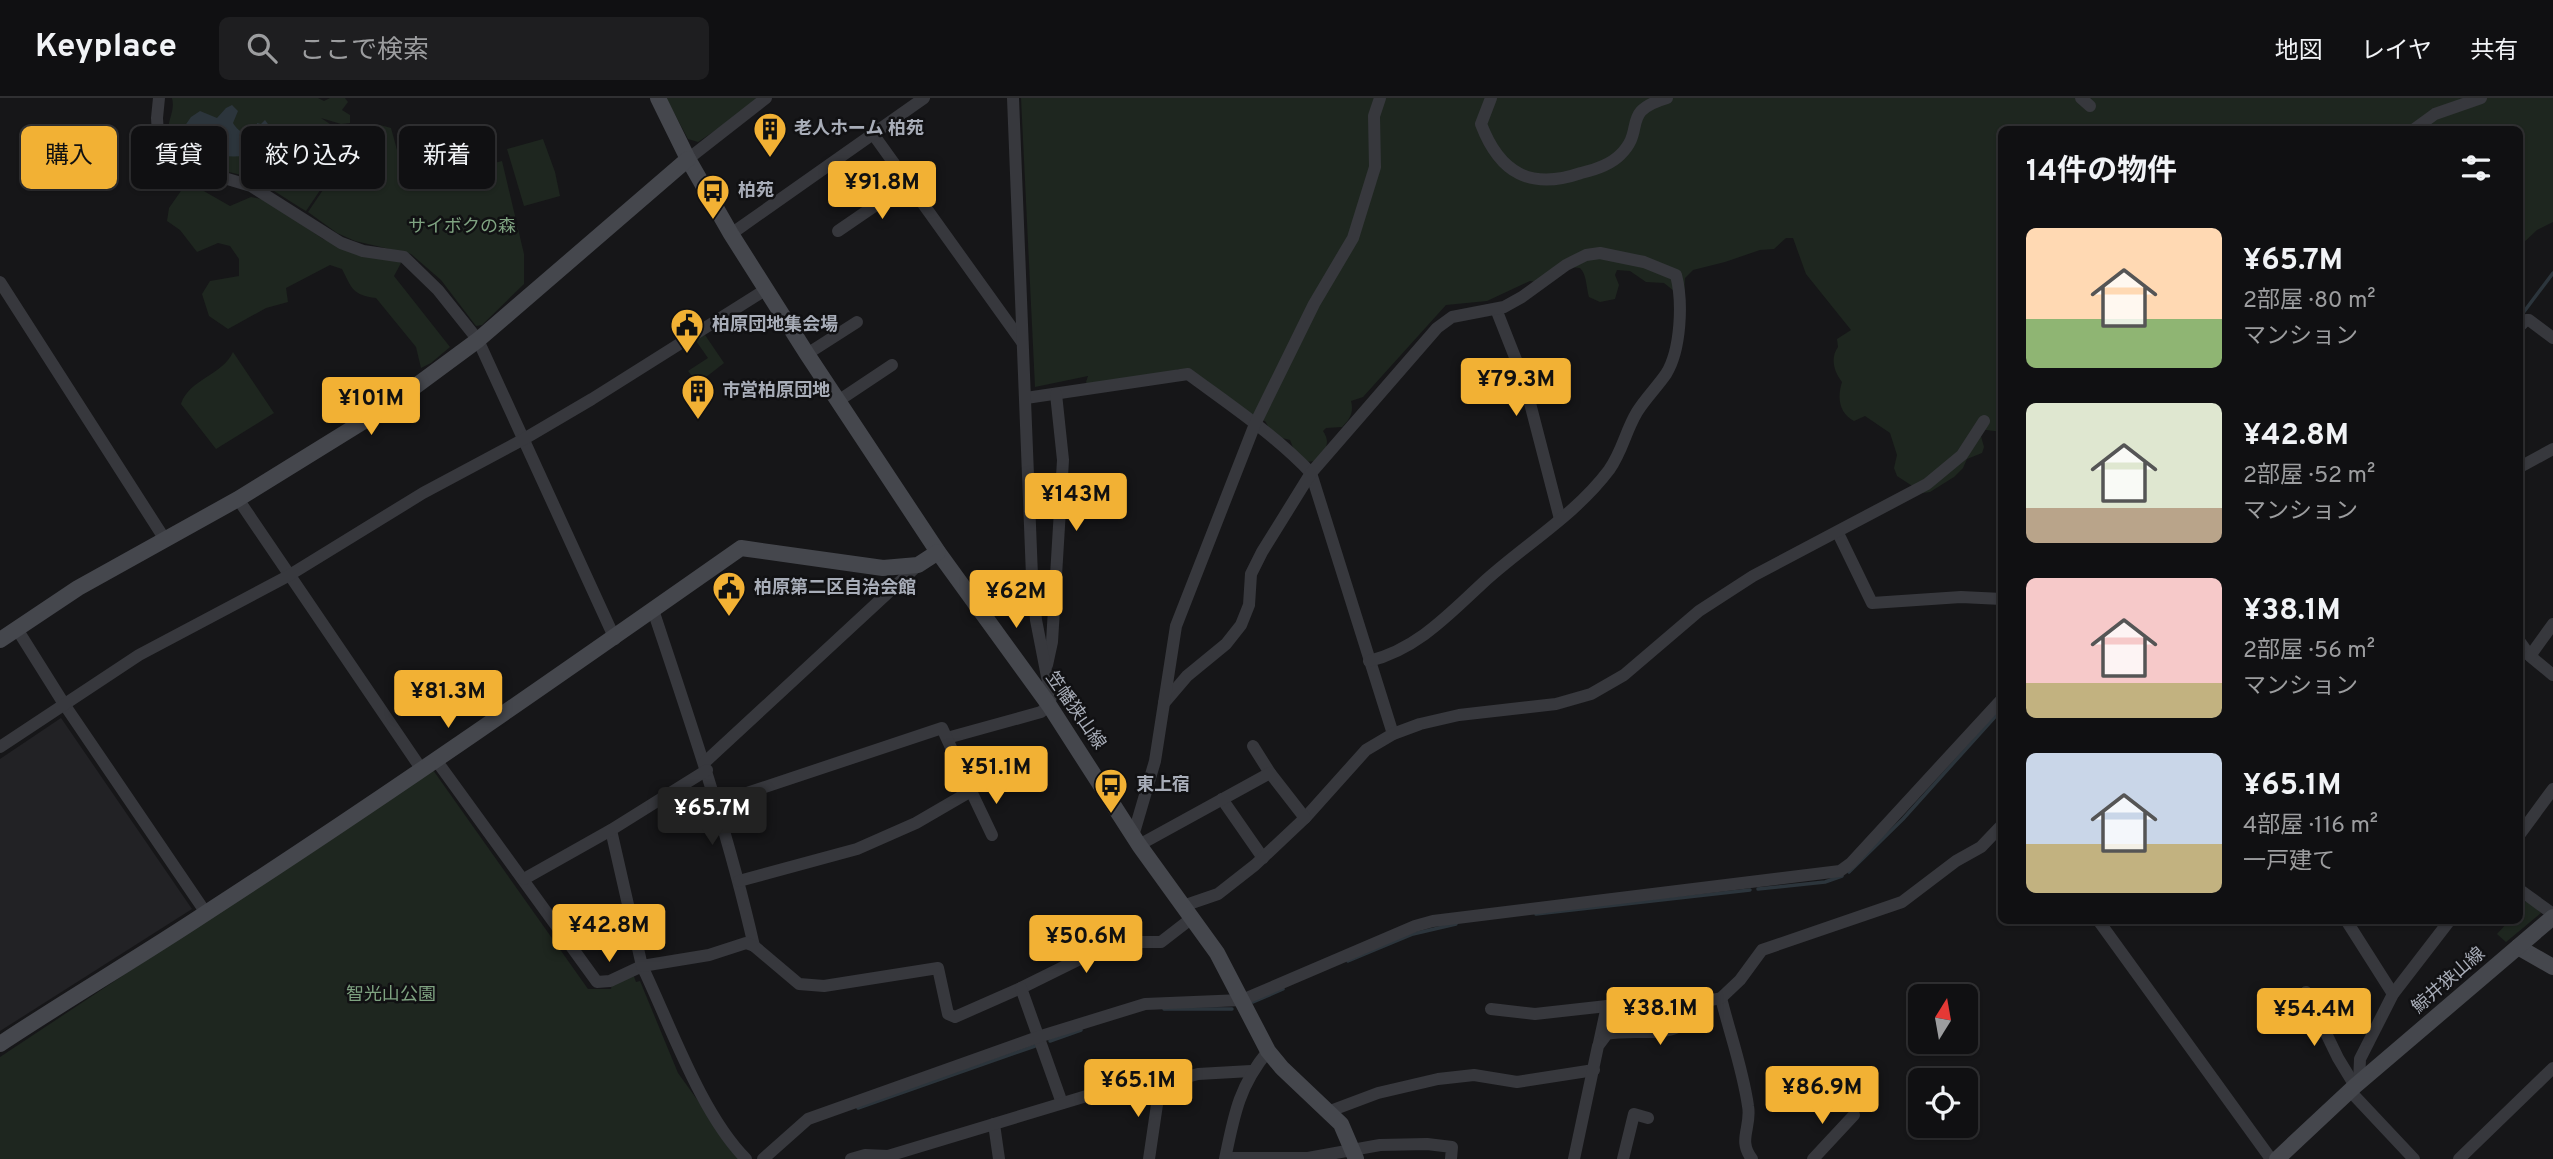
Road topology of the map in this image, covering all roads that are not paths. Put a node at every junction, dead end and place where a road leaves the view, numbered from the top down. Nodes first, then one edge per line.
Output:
1 (159, 98) edge
2 (658, 98) edge
3 (766, 98) edge
4 (924, 98) edge
5 (1013, 98) edge
6 (1380, 98) edge
7 (1491, 98) edge
8 (1667, 98) edge
9 (2481, 98) edge
10 (2418, 126) edge
11 (873, 134) junction
12 (688, 159) junction
13 (908, 183) junction
14 (838, 230) dead end
15 (731, 234) junction
16 (0, 282) edge
17 (765, 290) junction
18 (1496, 309) junction
19 (857, 321) dead end
20 (2523, 323) edge
21 (2553, 338) edge
22 (478, 340) junction
23 (1022, 343) junction
24 (807, 354) junction
25 (892, 365) dead end
26 (1056, 394) junction
27 (1026, 398) junction
28 (838, 401) junction
29 (1984, 421) dead end
30 (1255, 424) junction
31 (524, 439) junction
32 (2553, 449) edge
33 (2523, 465) edge
34 (1311, 473) junction
35 (238, 499) junction
36 (1560, 520) junction
37 (1838, 533) junction
38 (164, 538) junction
39 (938, 552) junction
40 (918, 565) junction
41 (288, 576) junction
42 (1998, 599) edge
43 (653, 610) junction
44 (2553, 624) edge
45 (17, 629) junction
46 (615, 639) junction
47 (0, 640) edge
48 (2523, 646) edge
49 (2530, 656) junction
50 (1369, 661) junction
51 (1046, 669) junction
52 (2553, 675) edge
53 (1164, 703) junction
54 (1998, 703) edge
55 (64, 704) junction
56 (1049, 705) junction
57 (1393, 734) junction
58 (947, 738) junction
59 (1253, 746) dead end
60 (0, 747) edge
61 (436, 760) junction
62 (705, 766) junction
63 (422, 770) junction
64 (1270, 773) junction
65 (2553, 789) edge
66 (971, 791) junction
67 (1222, 799) junction
68 (717, 803) junction
69 (1305, 818) junction
70 (1998, 829) edge
71 (611, 830) junction
72 (2523, 830) edge
73 (992, 835) dead end
74 (1136, 840) junction
75 (1263, 858) junction
76 (524, 879) junction
77 (739, 881) junction
78 (2523, 892) edge
79 (1187, 912) junction
80 (206, 913) junction
81 (2553, 917) edge
82 (2101, 924) edge
83 (2349, 924) edge
84 (2446, 924) edge
85 (754, 946) junction
86 (2518, 947) junction
87 (642, 966) junction
88 (2553, 967) edge
89 (1021, 988) junction
90 (2306, 992) dead end
91 (2393, 994) junction
92 (1721, 998) junction
93 (1242, 1000) junction
94 (1707, 1001) junction
95 (1607, 1006) junction
96 (1491, 1009) dead end
97 (1038, 1037) junction
98 (0, 1044) edge
99 (1598, 1046) junction
100 (1268, 1051) junction
101 (2553, 1068) edge
102 (1594, 1070) junction
103 (1251, 1071) junction
104 (1160, 1084) junction
105 (2355, 1087) junction
106 (1062, 1103) junction
107 (1330, 1111) junction
108 (1854, 1115) dead end
109 (1648, 1118) dead end
110 (993, 1124) junction
111 (1355, 1154) edge
112 (1226, 1158) edge
113 (746, 1159) edge
114 (763, 1159) edge
115 (851, 1159) edge
116 (999, 1159) edge
117 (1149, 1159) edge
118 (1451, 1159) edge
119 (1574, 1159) edge
120 (1623, 1159) edge
121 (1752, 1159) edge
122 (1813, 1159) edge
123 (2274, 1159) edge
124 (2414, 1159) edge
125 (2459, 1159) edge

1 - 22 street
2 - 12 street, 笠幡狭山線
3 - 12 street
4 - 11 street
5 - 23 street
6 - 30 street
7 - 8 street
9 - 10 street
11 - 13 street
11 - 15 street
12 - 15 street, 笠幡狭山線
12 - 22 street
13 - 14 street
13 - 23 street
15 - 17 street, 笠幡狭山線
16 - 38 street
17 - 24 street, 笠幡狭山線
17 - 31 street
18 - 34 street
18 - 36 street
18 - 36 street
19 - 24 street
20 - 21 street
22 - 31 street
22 - 35 street
23 - 27 street
24 - 28 street, 笠幡狭山線
25 - 28 street
26 - 27 street
26 - 30 street
26 - 51 street
27 - 51 street
28 - 39 street, 笠幡狭山線
29 - 37 street
30 - 34 street
30 - 53 street
31 - 41 street
31 - 46 street
32 - 33 street
34 - 50 street
34 - 53 street
35 - 38 street
35 - 41 street
36 - 50 street
37 - 42 street
37 - 57 street
38 - 45 street
39 - 40 street
39 - 56 street, 笠幡狭山線
40 - 43 street
40 - 62 street
41 - 55 street
41 - 63 street
43 - 46 street
43 - 62 street
44 - 49 street
45 - 47 street
45 - 55 street
46 - 61 street
48 - 49 street
49 - 52 street
50 - 57 street
51 - 56 street
53 - 74 street
54 - 93 street
55 - 60 street
55 - 80 street
56 - 58 street
56 - 74 street, 笠幡狭山線
57 - 69 street
58 - 66 street
58 - 68 street
59 - 64 street
61 - 63 street
61 - 76 street
62 - 68 street
62 - 71 street
63 - 80 street
64 - 67 street
64 - 69 street
65 - 72 street
66 - 73 street
66 - 77 street
67 - 74 street
67 - 75 street
68 - 77 street
69 - 75 street
70 - 92 street
71 - 76 street
71 - 87 street
74 - 79 street, 笠幡狭山線
75 - 79 street
76 - 87 street
77 - 85 street
78 - 81 street
79 - 89 street
79 - 93 street, 笠幡狭山線
80 - 98 street
81 - 86 street, 鯨井狭山線
82 - 123 street
83 - 91 street
84 - 91 street
85 - 87 street
85 - 89 street
86 - 88 street
86 - 105 street, 鯨井狭山線
87 - 113 street
89 - 97 street
90 - 105 street
91 - 105 street
92 - 94 street
92 - 121 street
93 - 97 street
93 - 100 street, 笠幡狭山線
94 - 95 street
94 - 99 street
95 - 96 street
95 - 99 street
97 - 106 street
97 - 114 street
99 - 102 street
100 - 103 street
100 - 107 street, 笠幡狭山線
101 - 125 street
102 - 107 street
102 - 119 street
103 - 104 street
103 - 112 street
104 - 106 street
104 - 117 street
105 - 123 street, 鯨井狭山線
105 - 124 street
106 - 110 street
107 - 111 street, 笠幡狭山線
108 - 122 street
109 - 120 street
110 - 115 street
110 - 116 street
111 - 112 street
111 - 118 street

